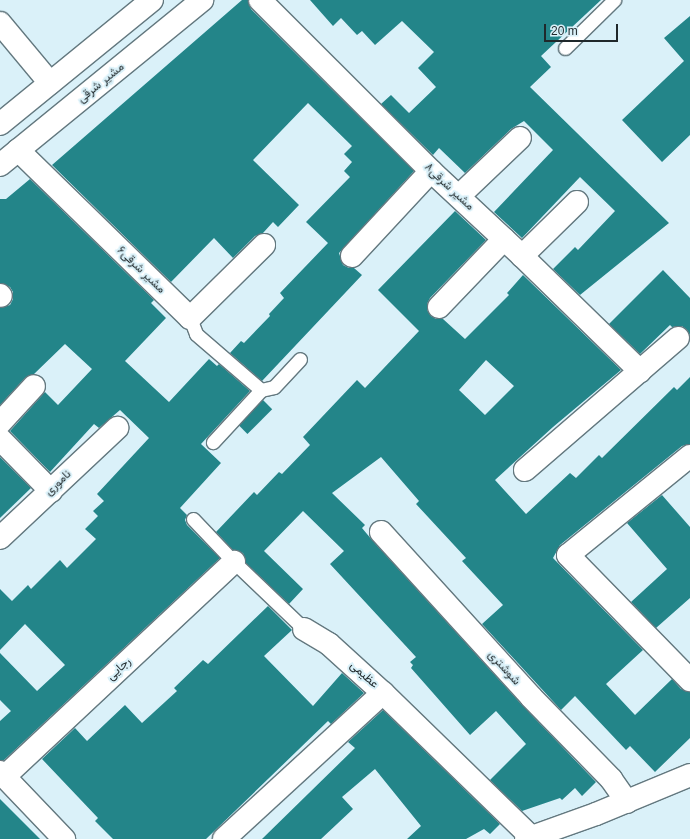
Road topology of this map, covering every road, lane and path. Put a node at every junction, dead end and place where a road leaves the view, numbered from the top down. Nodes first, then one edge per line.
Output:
1 (152, 0) edge
2 (202, 0) edge
3 (260, 0) edge
4 (614, 0) edge
5 (0, 23) edge
6 (565, 48) dead end
7 (50, 83) junction
8 (0, 124) edge
9 (520, 138) dead end
10 (18, 150) junction
11 (0, 166) edge
12 (431, 171) junction
13 (459, 196) junction
14 (577, 202) dead end
15 (504, 239) junction
16 (264, 245) dead end
17 (352, 256) dead end
18 (522, 256) junction
19 (439, 307) dead end
20 (190, 318) junction
21 (678, 338) dead end
22 (300, 359) dead end
23 (640, 371) junction
24 (34, 386) dead end
25 (261, 390) junction
26 (0, 423) edge
27 (117, 428) dead end
28 (0, 439) edge
29 (213, 442) dead end
30 (690, 456) edge
31 (525, 470) dead end
32 (50, 491) junction
33 (193, 519) dead end
34 (381, 532) dead end
35 (0, 538) edge
36 (234, 562) junction
37 (304, 629) joint
38 (690, 680) edge
39 (383, 693) junction
40 (2, 775) edge
41 (690, 775) edge
42 (627, 802) junction
43 (529, 838) edge
44 (62, 839) edge
45 (224, 839) edge

1 - 7 street
2 - 10 street, مشیر شرقی
3 - 12 street, مشیر شرقی۸
4 - 6 lane
5 - 7 street
7 - 8 street
9 - 13 street
10 - 11 street, مشیر شرقی
10 - 20 street, ۶مشیر شرقی
12 - 13 street, مشیر شرقی۸
12 - 17 street
13 - 15 street, مشیر شرقی۸
14 - 18 street
15 - 18 street, مشیر شرقی۸
15 - 19 street
16 - 20 street
18 - 23 street, مشیر شرقی۸
20 - 25 lane
21 - 23 street
22 - 25 lane
23 - 31 street
24 - 26 street
25 - 29 lane
27 - 32 street, ناموری
28 - 32 street
30 - 38 street
32 - 35 street, ناموری
33 - 36 lane, عظیمی
34 - 42 street, شوشتری
36 - 37 lane, عظیمی
36 - 40 street, رجایی
37 - 39 street, عظیمی
39 - 43 street, عظیمی
39 - 45 street
40 - 44 street
41 - 42 street
42 - 43 street

